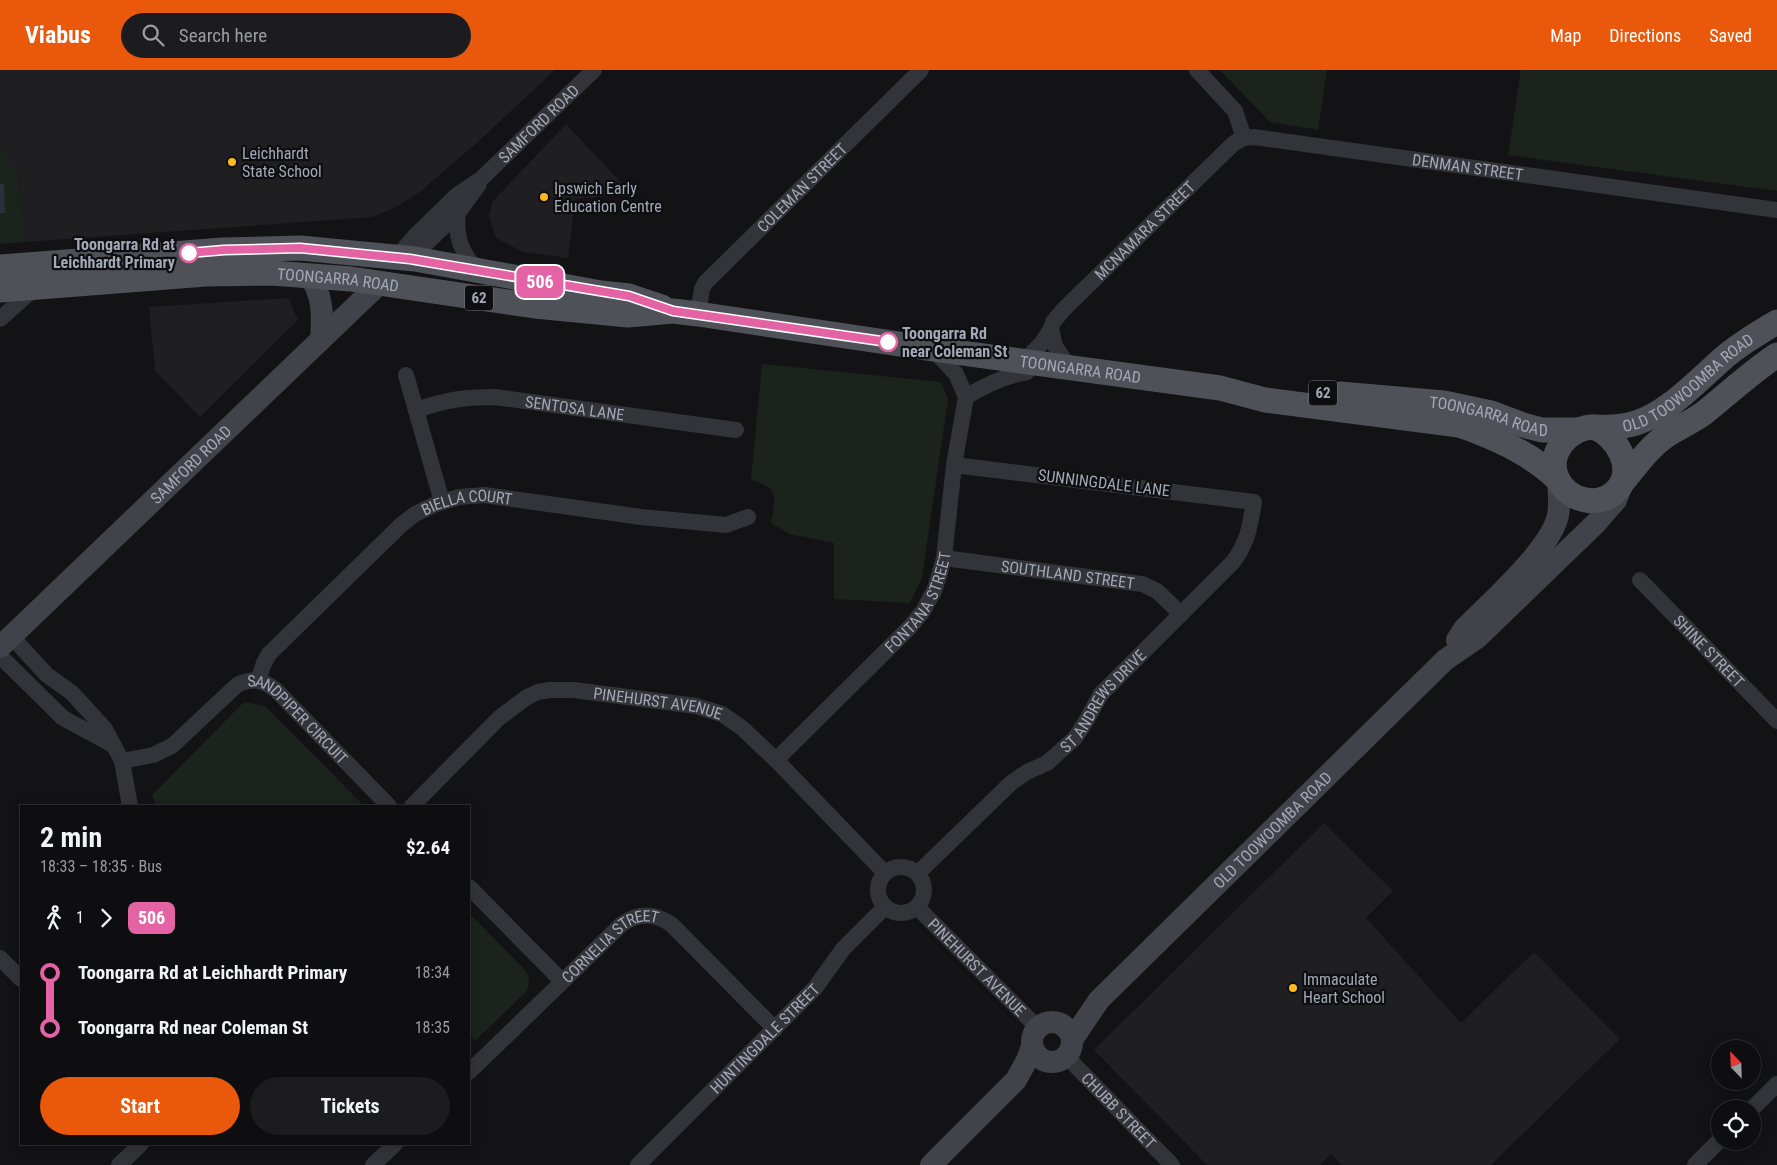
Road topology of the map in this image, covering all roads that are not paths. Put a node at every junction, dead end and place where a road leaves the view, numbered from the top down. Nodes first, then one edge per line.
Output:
1 (594, 70) edge
2 (921, 70) edge
3 (1197, 70) edge
4 (1244, 138) junction
5 (482, 178) junction
6 (1777, 210) edge
7 (458, 213) junction
8 (404, 258) junction
9 (0, 267) edge
10 (476, 270) junction
11 (309, 275) junction
12 (380, 283) junction
13 (36, 286) junction
14 (0, 290) edge
15 (673, 311) junction
16 (698, 314) junction
17 (0, 319) edge
18 (1777, 322) edge
19 (1051, 329) junction
20 (322, 338) junction
21 (1777, 339) edge
22 (933, 349) junction
23 (1772, 361) edge
24 (1029, 362) junction
25 (1069, 367) junction
26 (406, 375) dead end
27 (1220, 388) junction
28 (966, 397) junction
29 (1664, 408) junction
30 (416, 410) junction
31 (1586, 428) junction
32 (736, 430) dead end
33 (954, 465) junction
34 (1558, 480) junction
35 (1622, 483) junction
36 (442, 502) junction
37 (1254, 502) joint
38 (748, 517) dead end
39 (944, 558) junction
40 (1640, 580) dead end
41 (1181, 614) junction
42 (4, 646) edge
43 (1445, 660) junction
44 (258, 680) junction
45 (1777, 721) edge
46 (113, 745) junction
47 (776, 760) junction
48 (122, 761) junction
49 (130, 805) edge
50 (389, 805) edge
51 (413, 805) edge
52 (885, 873) junction
53 (918, 873) junction
54 (470, 888) edge
55 (885, 906) junction
56 (918, 907) junction
57 (0, 958) edge
58 (20, 978) edge
59 (562, 981) junction
60 (1099, 1000) junction
61 (775, 1029) junction
62 (1042, 1031) junction
63 (1063, 1053) junction
64 (470, 1071) edge
65 (1016, 1080) junction
66 (1777, 1084) edge
67 (1761, 1100) edge
68 (140, 1145) edge
69 (394, 1145) edge
70 (1711, 1149) edge
71 (119, 1165) edge
72 (373, 1165) edge
73 (638, 1165) edge
74 (931, 1165) edge
75 (1172, 1165) edge
76 (1695, 1165) edge

1 - 5 street, SAMFORD ROAD
2 - 16 street, COLEMAN STREET
3 - 4 street
4 - 6 street, DENMAN STREET
4 - 19 street, MCNAMARA STREET
5 - 7 street, SAMFORD ROAD
5 - 8 street, SAMFORD ROAD
7 - 8 street, SAMFORD ROAD
7 - 10 street
8 - 9 main road, TOONGARRA ROAD / 62
8 - 10 main road, TOONGARRA ROAD / 62
8 - 12 main road, SAMFORD ROAD
10 - 15 main road, TOONGARRA ROAD / 62
11 - 12 main road, TOONGARRA ROAD / 62
11 - 13 main road, TOONGARRA ROAD / 62
11 - 20 street
12 - 15 main road, TOONGARRA ROAD / 62
12 - 20 street, SAMFORD ROAD
13 - 14 main road, TOONGARRA ROAD / 62
13 - 17 street
15 - 16 main road, TOONGARRA ROAD / 62
16 - 22 main road, TOONGARRA ROAD / 62
18 - 29 main road, OLD TOOWOOMBA ROAD / 62
19 - 24 street, MCNAMARA STREET
19 - 25 street
20 - 42 street, SAMFORD ROAD
21 - 29 main road
22 - 24 main road, TOONGARRA ROAD / 62
22 - 28 street
23 - 35 main road, OLD TOOWOOMBA ROAD / 62
24 - 25 main road, TOONGARRA ROAD / 62
24 - 28 street
25 - 27 main road, TOONGARRA ROAD / 62
26 - 30 street
27 - 31 main road, TOONGARRA ROAD / 62
27 - 34 main road, TOONGARRA ROAD / 62
28 - 33 street, FONTANA STREET
29 - 31 main road, OLD TOOWOOMBA ROAD / 62
30 - 32 street, SENTOSA LANE
30 - 36 street
31 - 34 main road
31 - 35 main road
33 - 37 street, SUNNINGDALE LANE
33 - 39 street, FONTANA STREET
34 - 35 main road, 62
34 - 43 street, OLD TOOWOOMBA ROAD
35 - 43 street, OLD TOOWOOMBA ROAD
36 - 38 street, BIELLA COURT
36 - 44 street, BIELLA COURT
37 - 41 street, ST ANDREWS DRIVE
39 - 41 street, SOUTHLAND STREET
39 - 47 street, FONTANA STREET
40 - 45 street, SHINE STREET
41 - 53 street, ST ANDREWS DRIVE
42 - 46 street
42 - 46 street
43 - 60 street, OLD TOOWOOMBA ROAD
44 - 48 street, SANDPIPER CIRCUIT
44 - 50 street, SANDPIPER CIRCUIT
46 - 48 street
47 - 51 street, PINEHURST AVENUE
47 - 52 street, PINEHURST AVENUE
48 - 49 street
52 - 53 street
52 - 55 street
53 - 56 street
54 - 59 street
55 - 56 street
55 - 61 street, HUNTINGDALE STREET
56 - 62 street, PINEHURST AVENUE
57 - 58 street
59 - 61 street, CORNELIA STREET
59 - 64 street, CORNELIA STREET
60 - 62 street, OLD TOOWOOMBA ROAD
60 - 63 street, OLD TOOWOOMBA ROAD
61 - 73 street, HUNTINGDALE STREET
62 - 63 street
62 - 63 street
62 - 65 street, OLD TOOWOOMBA ROAD
63 - 65 street, OLD TOOWOOMBA ROAD
63 - 75 street, CHUBB STREET
65 - 74 street, OLD TOOWOOMBA ROAD
66 - 67 street
68 - 71 street
69 - 72 street
70 - 76 street

